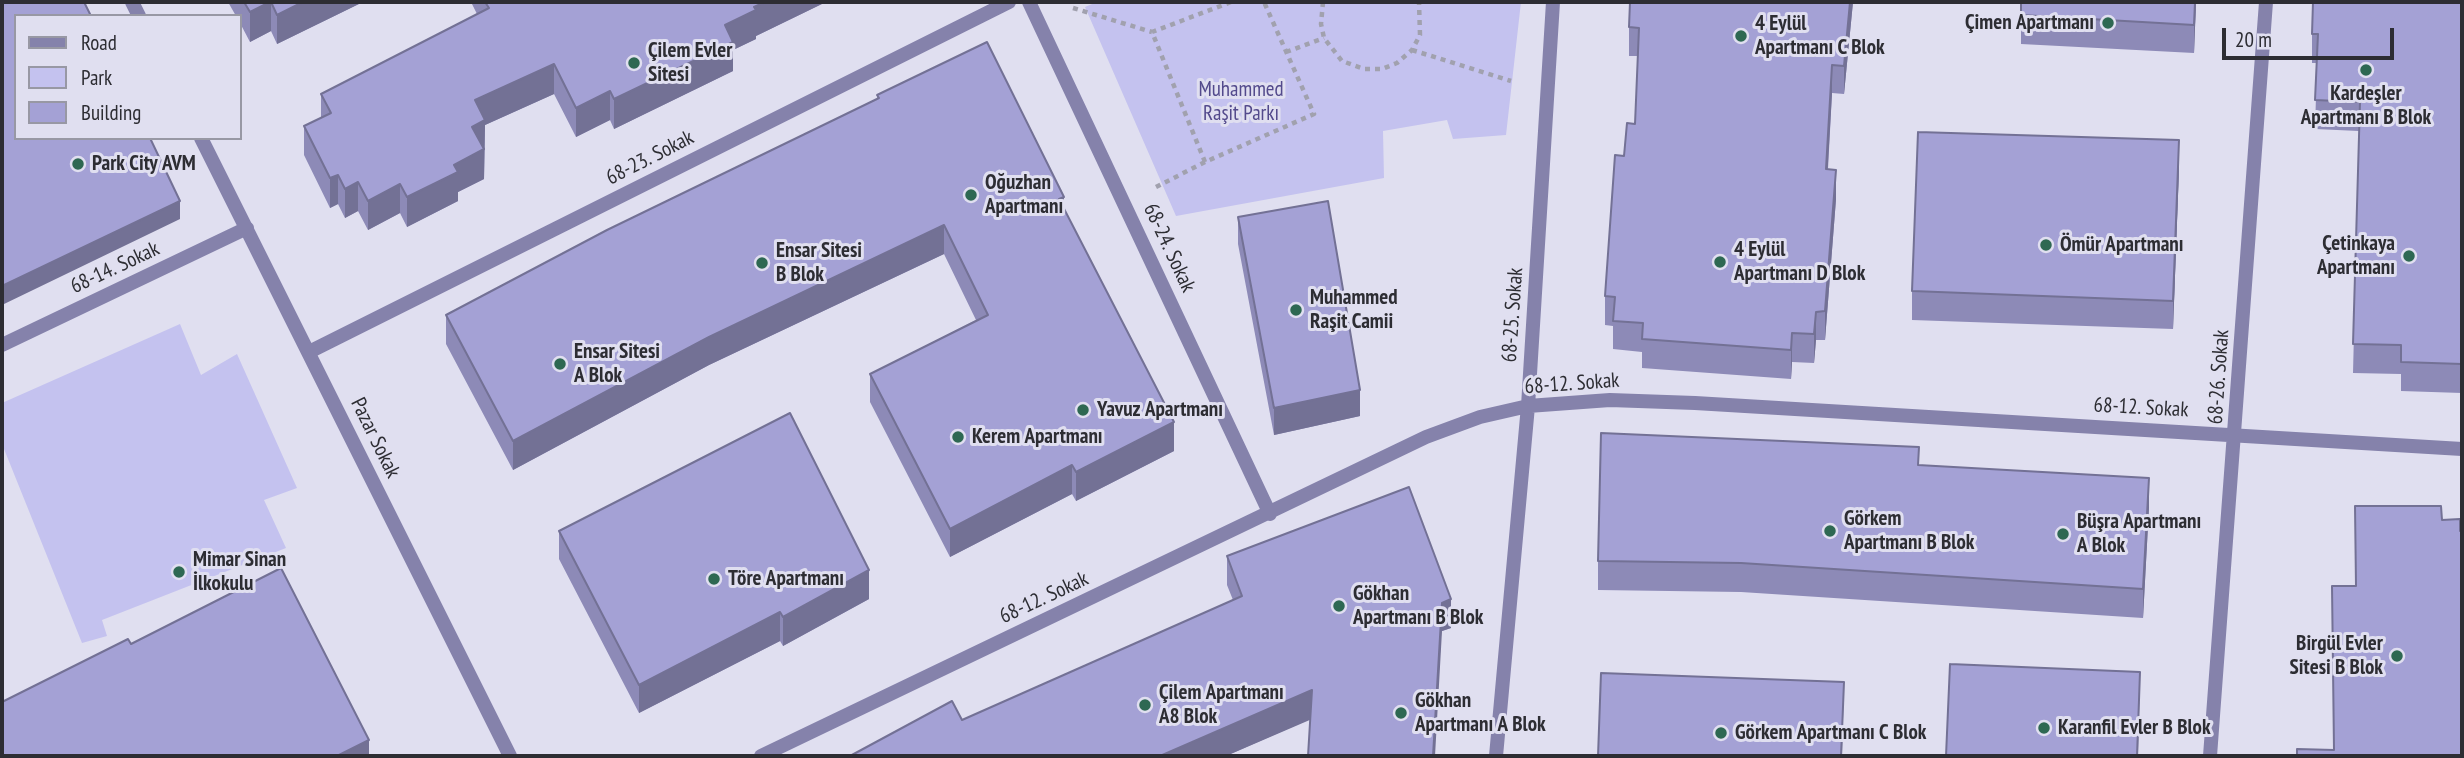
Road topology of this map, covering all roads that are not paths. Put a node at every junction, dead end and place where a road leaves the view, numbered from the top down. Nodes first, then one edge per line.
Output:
1 (1009, 2) edge
2 (1029, 2) edge
3 (1553, 2) edge
4 (2266, 2) edge
5 (202, 140) edge
6 (247, 229) junction
7 (2, 345) edge
8 (309, 352) junction
9 (1528, 406) junction
10 (2236, 434) junction
11 (2462, 449) edge
12 (1270, 514) junction
13 (510, 756) edge
14 (761, 756) edge
15 (1496, 756) edge
16 (2210, 756) edge

1 - 8 street, 68-23. Sokak
2 - 12 street, 68-24. Sokak
3 - 9 street, 68-25. Sokak
4 - 10 street, 68-26. Sokak
5 - 6 street, Pazar Sokak
6 - 7 street, 68-14. Sokak
6 - 8 street, Pazar Sokak
8 - 13 street, Pazar Sokak
9 - 10 street, 68-12. Sokak
9 - 12 street, 68-12. Sokak
9 - 15 street, 68-25. Sokak
10 - 11 street, 68-12. Sokak
10 - 16 street, 68-26. Sokak
12 - 14 street, 68-12. Sokak

